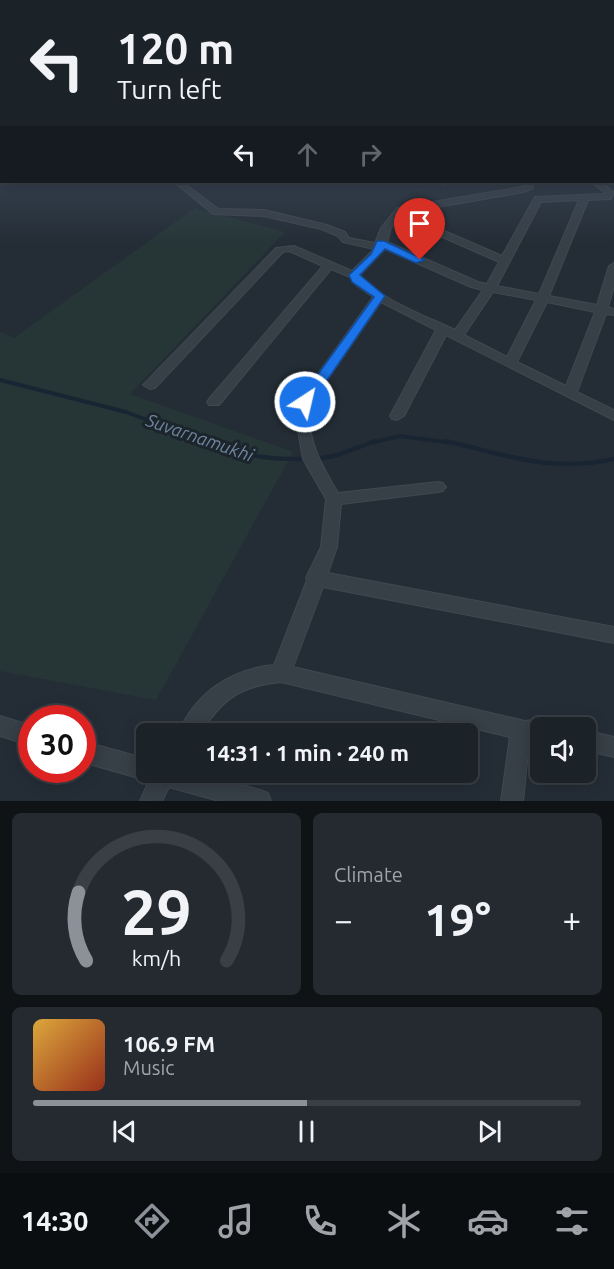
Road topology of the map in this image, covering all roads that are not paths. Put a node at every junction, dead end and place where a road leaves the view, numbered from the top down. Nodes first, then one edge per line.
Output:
1 (179, 183) edge
2 (530, 183) edge
3 (597, 183) edge
4 (611, 196) edge
5 (585, 197) junction
6 (396, 213) junction
7 (381, 245) junction
8 (505, 261) junction
9 (330, 264) junction
10 (614, 267) edge
11 (354, 275) junction
12 (490, 288) junction
13 (380, 296) junction
14 (543, 298) junction
15 (608, 311) edge
16 (443, 329) junction
17 (457, 336) junction
18 (510, 364) junction
19 (150, 385) dead end
20 (570, 394) junction
21 (214, 402) dead end
22 (397, 416) dead end
23 (614, 416) edge
24 (438, 487) dead end
25 (334, 500) junction
26 (315, 579) junction
27 (614, 635) edge
28 (281, 673) junction
29 (195, 723) edge
30 (0, 726) edge
31 (530, 730) edge
32 (18, 732) edge
33 (530, 732) edge
34 (596, 743) edge
35 (614, 747) edge
36 (96, 755) edge
37 (136, 767) edge
38 (155, 783) edge
39 (194, 783) edge
40 (151, 801) edge
41 (260, 801) edge
42 (512, 801) edge

1 - 7 street
2 - 6 street
3 - 4 street
4 - 5 street
5 - 8 street
5 - 14 street
6 - 7 street
6 - 8 street
7 - 11 street
7 - 12 street
8 - 12 street
9 - 11 street
9 - 19 street
9 - 21 street
10 - 15 street
11 - 13 street
12 - 14 street
12 - 17 street
13 - 16 street
13 - 25 street
14 - 15 street
14 - 18 street
15 - 20 street
16 - 17 street
16 - 22 street
17 - 18 street
18 - 20 street
20 - 23 street
24 - 25 street
25 - 26 street
26 - 27 street
26 - 28 street
28 - 29 street
28 - 31 street
30 - 32 street
33 - 42 street
34 - 35 street
36 - 37 street
38 - 40 street
39 - 41 street

